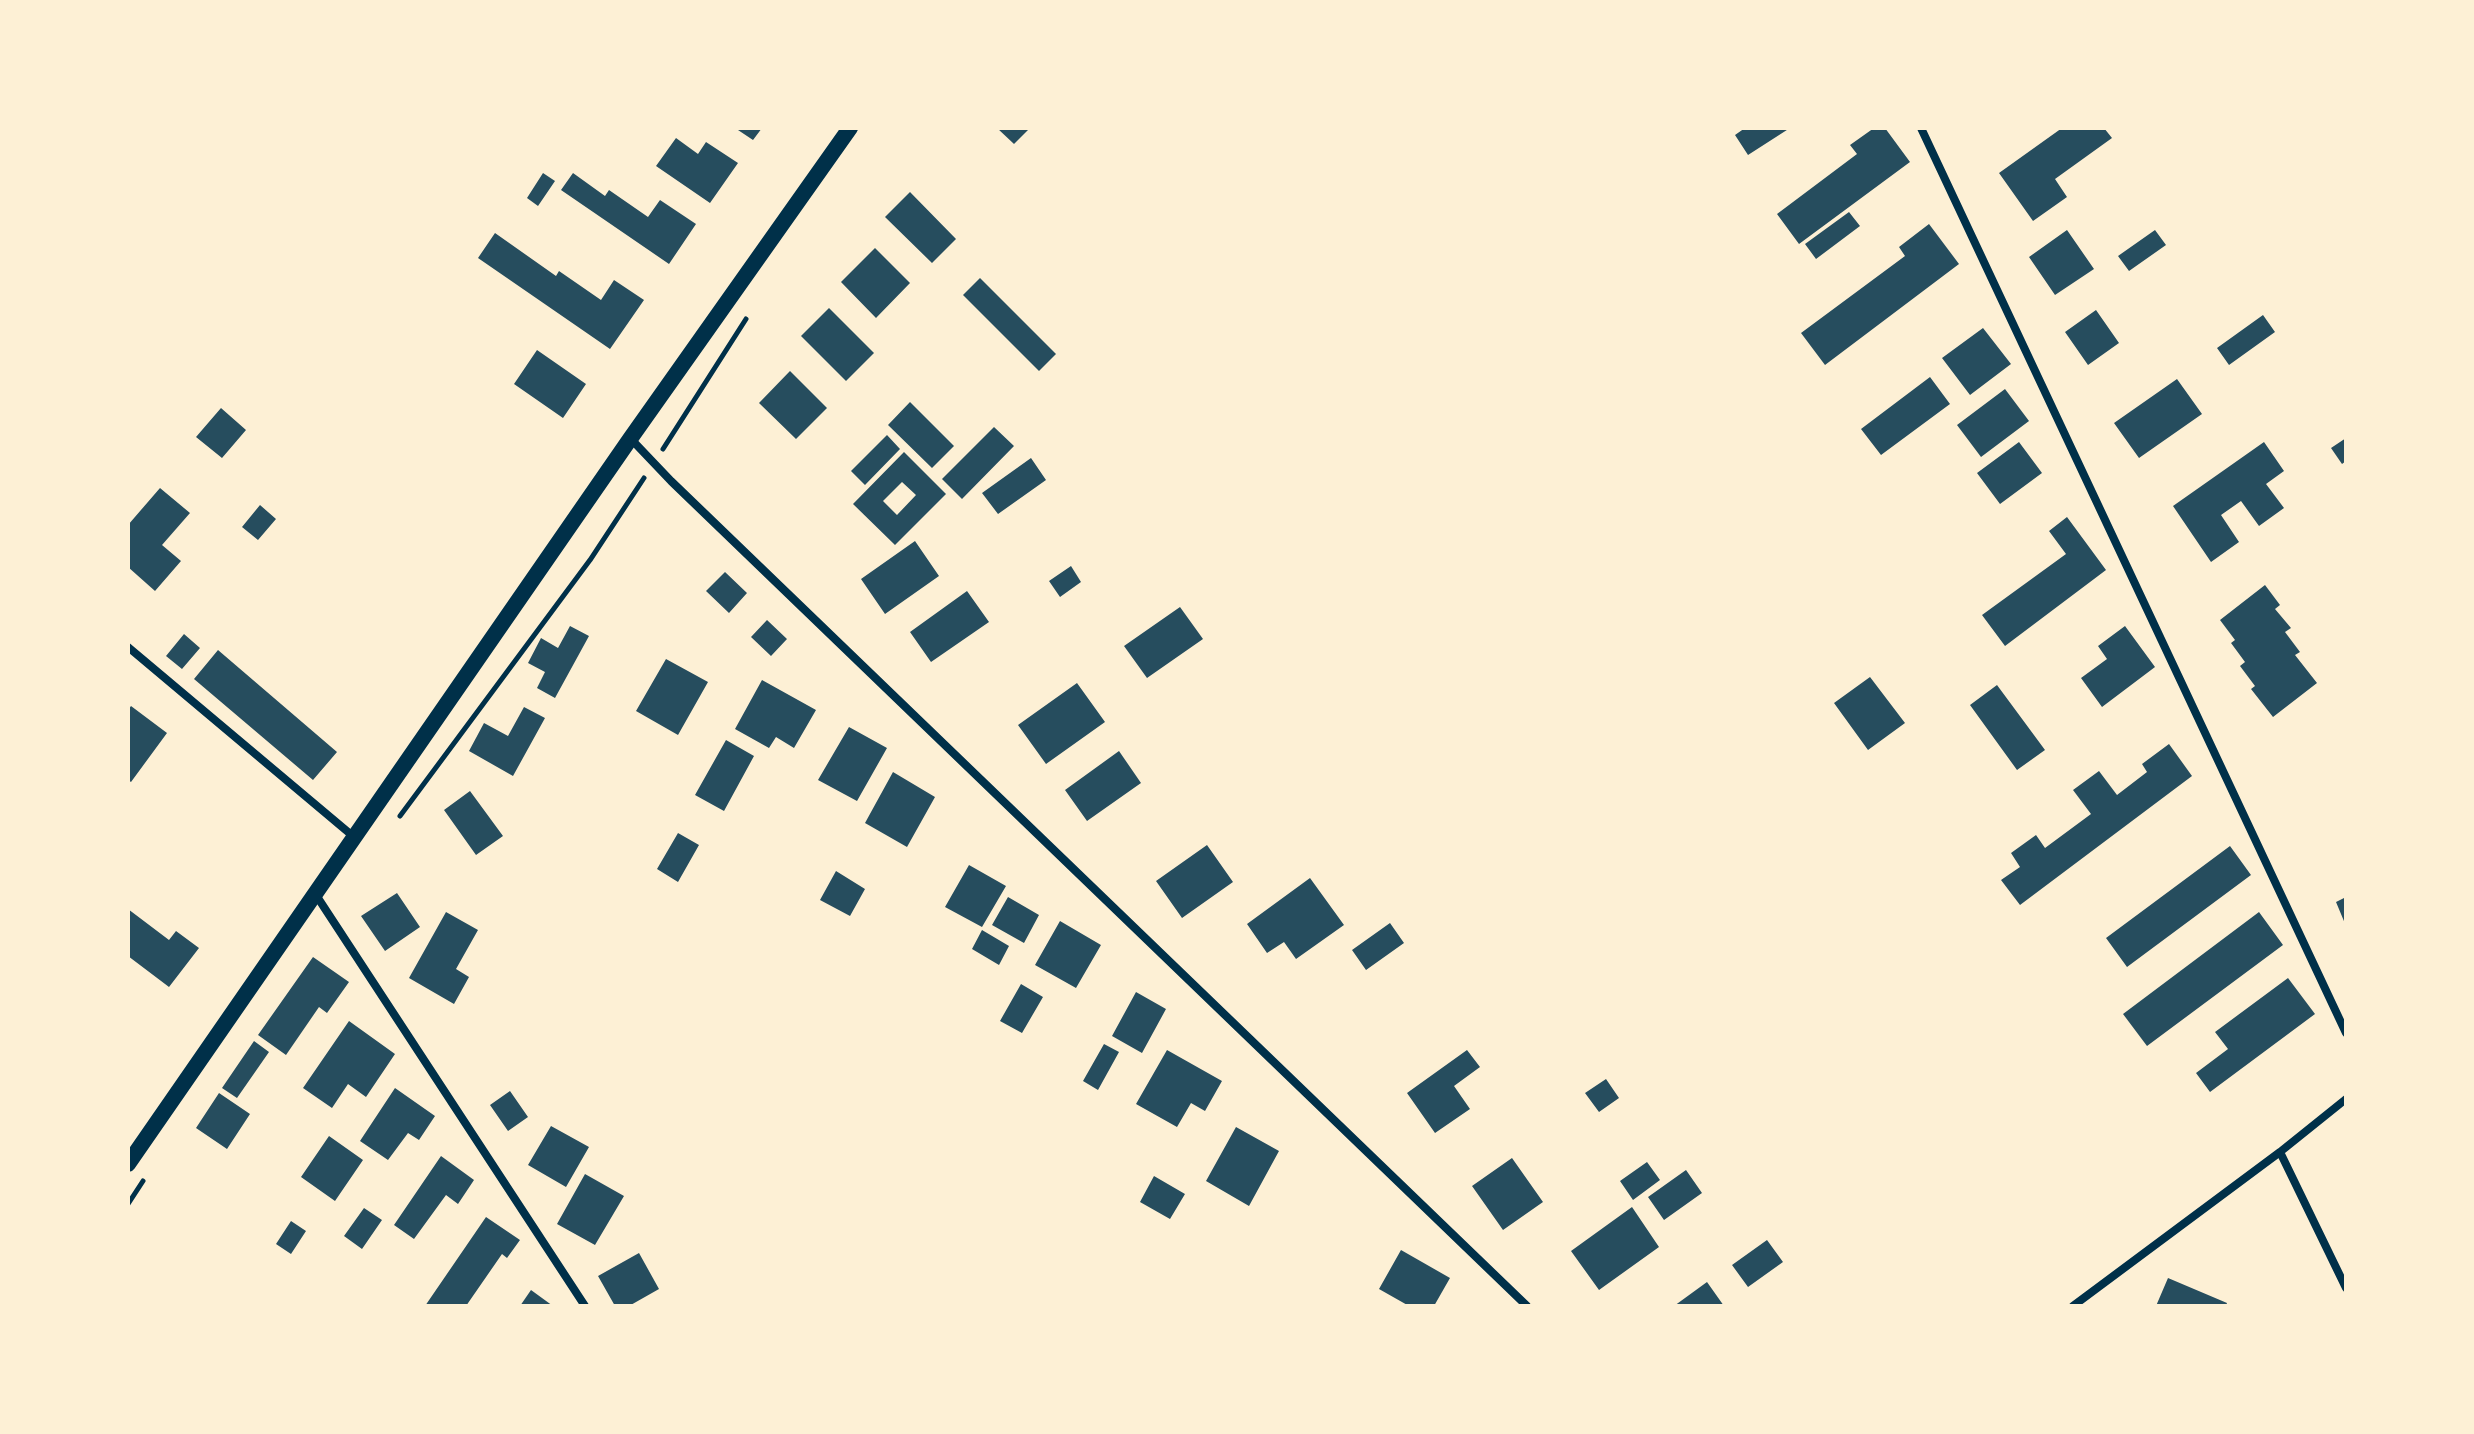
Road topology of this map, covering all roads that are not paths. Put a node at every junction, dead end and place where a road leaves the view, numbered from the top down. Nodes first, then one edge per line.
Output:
1 (850, 128) edge
2 (1921, 128) edge
3 (630, 439) junction
4 (128, 647) edge
5 (354, 837) junction
6 (316, 895) junction
7 (2346, 1033) edge
8 (2346, 1099) edge
9 (2280, 1152) junction
10 (128, 1164) edge
11 (2346, 1288) edge
12 (585, 1306) edge
13 (1527, 1306) edge
14 (2073, 1306) edge

1 - 3 main road
2 - 7 street
3 - 5 main road
3 - 13 street
4 - 5 street
5 - 6 main road
6 - 10 main road
6 - 12 street
8 - 9 street
9 - 11 street
9 - 14 street

